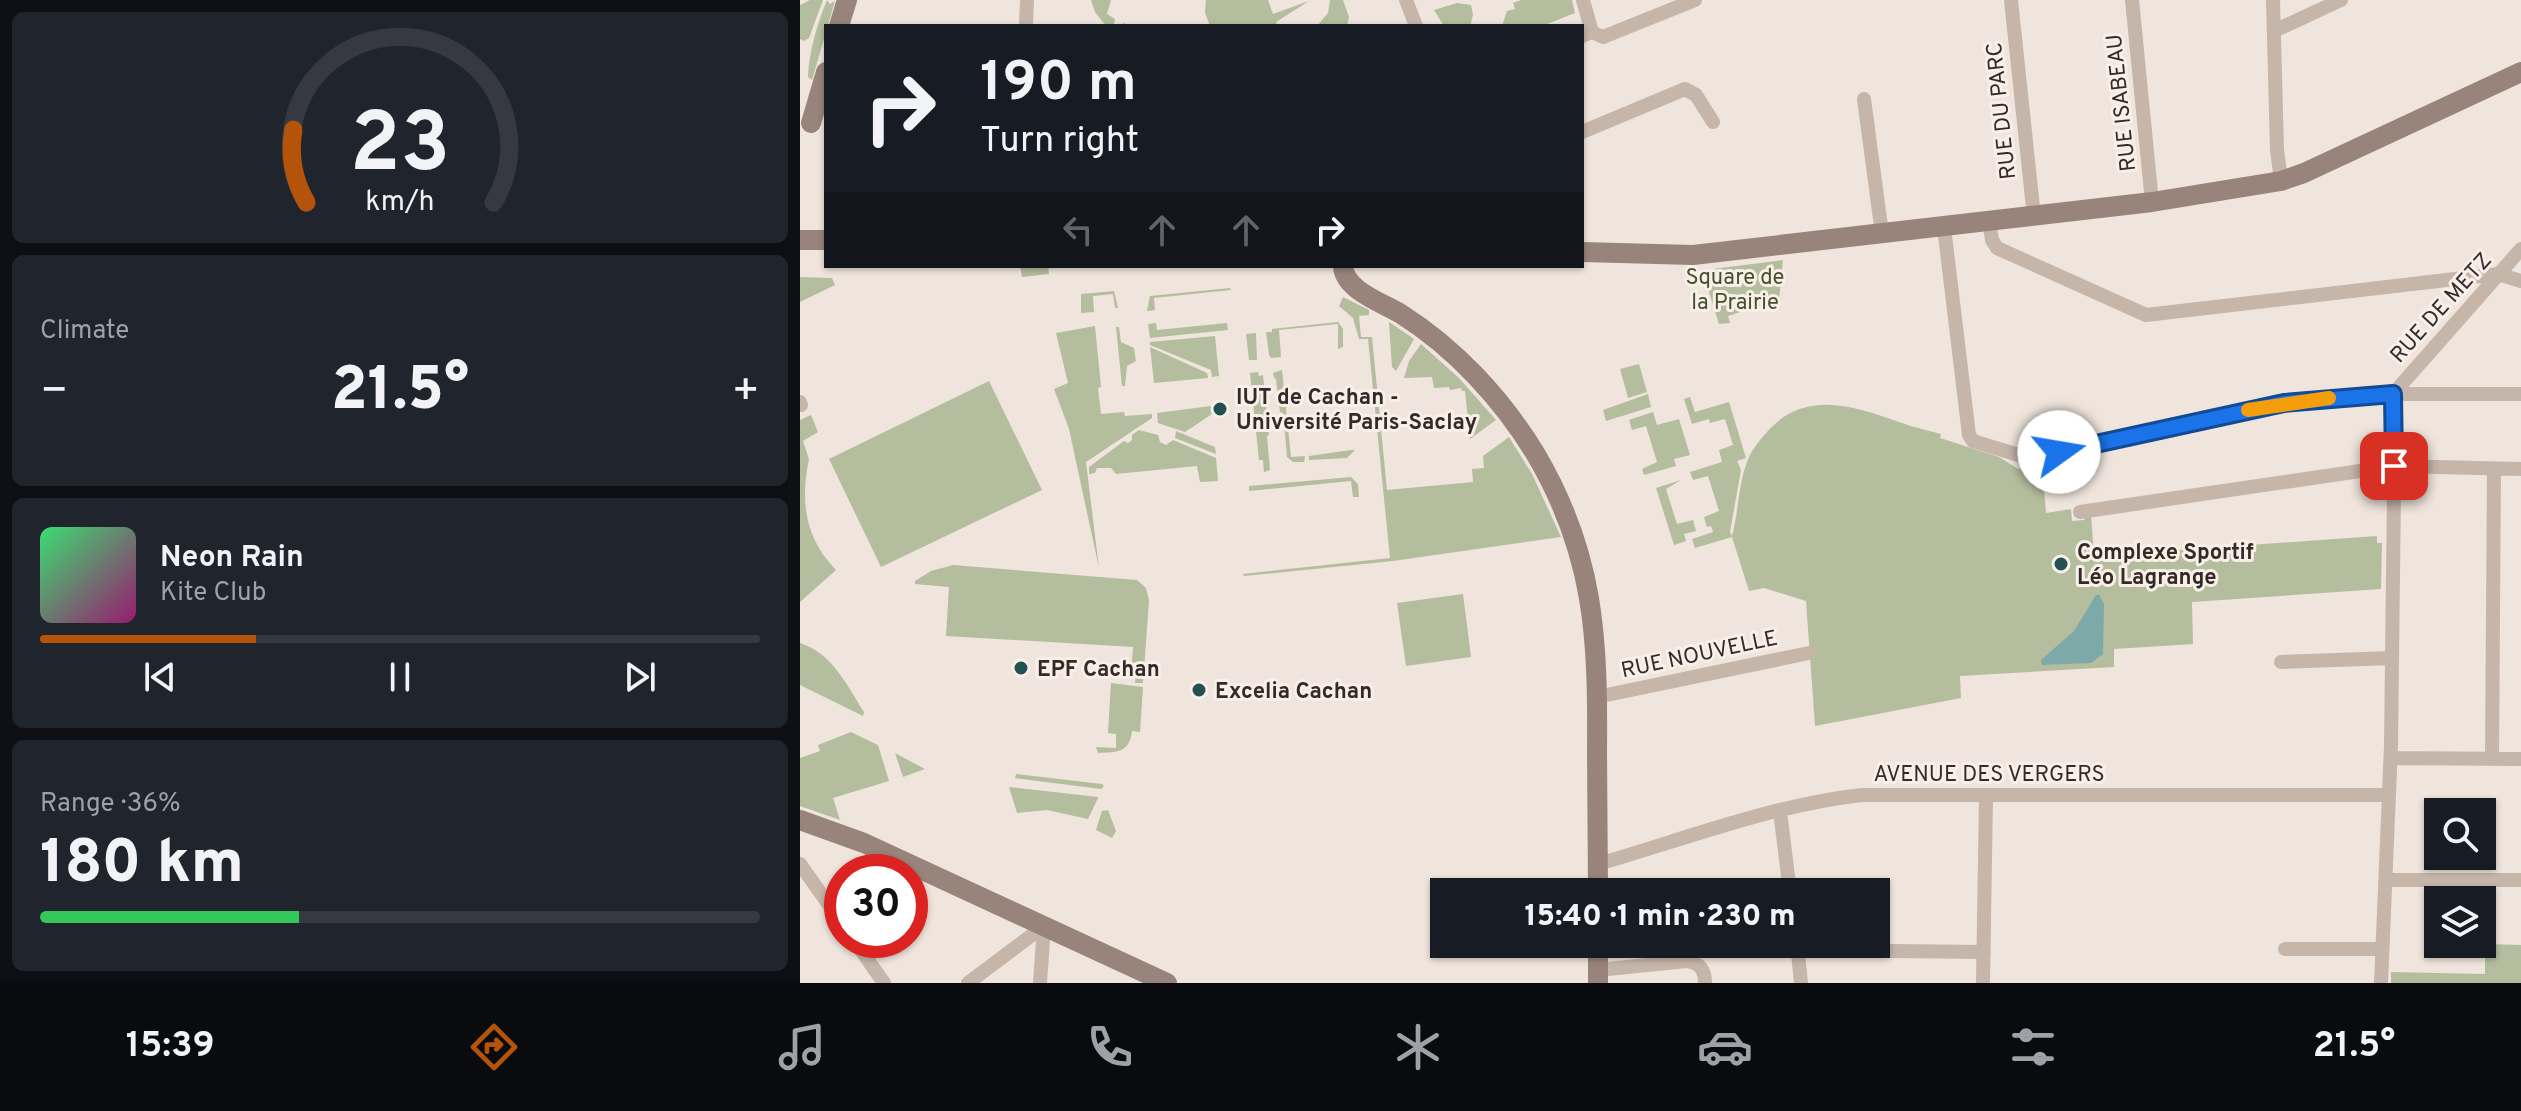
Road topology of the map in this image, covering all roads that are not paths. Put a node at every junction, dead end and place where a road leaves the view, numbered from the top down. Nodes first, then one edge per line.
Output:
1 (847, 0) edge
2 (1027, 0) edge
3 (1406, 0) edge
4 (1583, 0) edge
5 (1695, 0) edge
6 (2011, 0) edge
7 (2132, 0) edge
8 (2273, 0) edge
9 (2341, 0) edge
10 (840, 24) edge
11 (1026, 24) edge
12 (1415, 24) edge
13 (2274, 31) junction
14 (1587, 34) edge
15 (2521, 72) edge
16 (824, 79) edge
17 (1864, 99) dead end
18 (813, 115) edge
19 (1713, 122) dead end
20 (1584, 131) edge
21 (2281, 181) junction
22 (2152, 202) junction
23 (2034, 217) junction
24 (1989, 221) junction
25 (1944, 227) junction
26 (1882, 234) junction
27 (800, 240) edge
28 (824, 240) edge
29 (2521, 249) edge
30 (1584, 252) edge
31 (1343, 268) edge
32 (2498, 274) junction
33 (2521, 281) edge
34 (2393, 394) junction
35 (2521, 394) edge
36 (2394, 466) junction
37 (2494, 469) junction
38 (2521, 469) edge
39 (2080, 512) dead end
40 (1809, 653) dead end
41 (2385, 658) junction
42 (2281, 662) dead end
43 (1597, 697) junction
44 (2391, 758) junction
45 (2492, 759) junction
46 (2521, 759) edge
47 (2389, 795) junction
48 (1986, 796) junction
49 (1780, 811) junction
50 (800, 820) edge
51 (800, 864) edge
52 (1598, 864) junction
53 (1598, 878) edge
54 (1788, 878) edge
55 (2386, 880) junction
56 (2521, 880) edge
57 (824, 898) edge
58 (1044, 926) junction
59 (1890, 949) edge
60 (2285, 949) dead end
61 (2382, 949) junction
62 (1984, 952) junction
63 (867, 958) edge
64 (1798, 958) edge
65 (1598, 976) edge
66 (884, 983) edge
67 (968, 983) edge
68 (1040, 983) edge
69 (1167, 983) edge
70 (1705, 983) edge
71 (1801, 983) edge
72 (1983, 983) edge
73 (2381, 983) edge

1 - 10 street
2 - 11 street
3 - 12 street
4 - 14 street
5 - 14 street
6 - 23 street, RUE DU PARC
7 - 22 street, RUE ISABEAU
8 - 13 street
9 - 13 street
13 - 21 street
15 - 21 street
16 - 18 street
17 - 26 street
19 - 20 street
21 - 22 street
22 - 23 street
23 - 24 street
24 - 25 street
24 - 32 street
25 - 26 street
25 - 34 street
26 - 30 street
27 - 28 street
29 - 32 street, RUE DE METZ
31 - 43 street
32 - 33 street
32 - 34 street, RUE DE METZ
34 - 35 street
34 - 36 street
36 - 37 street
36 - 39 street
36 - 41 street
37 - 38 street
37 - 45 street
40 - 43 street, RUE NOUVELLE
41 - 42 street
41 - 44 street
43 - 52 street
44 - 45 street
44 - 47 street
45 - 46 street
47 - 48 street, AVENUE DES VERGERS
47 - 55 street
48 - 49 street, AVENUE DES VERGERS
48 - 62 street
49 - 52 street, AVENUE DES VERGERS
49 - 54 street
50 - 58 street
51 - 57 street
52 - 53 street
55 - 56 street
55 - 61 street
58 - 67 street
58 - 68 street
58 - 69 street
59 - 62 street
60 - 61 street
61 - 73 street
62 - 72 street
63 - 66 street
64 - 71 street
65 - 70 street

